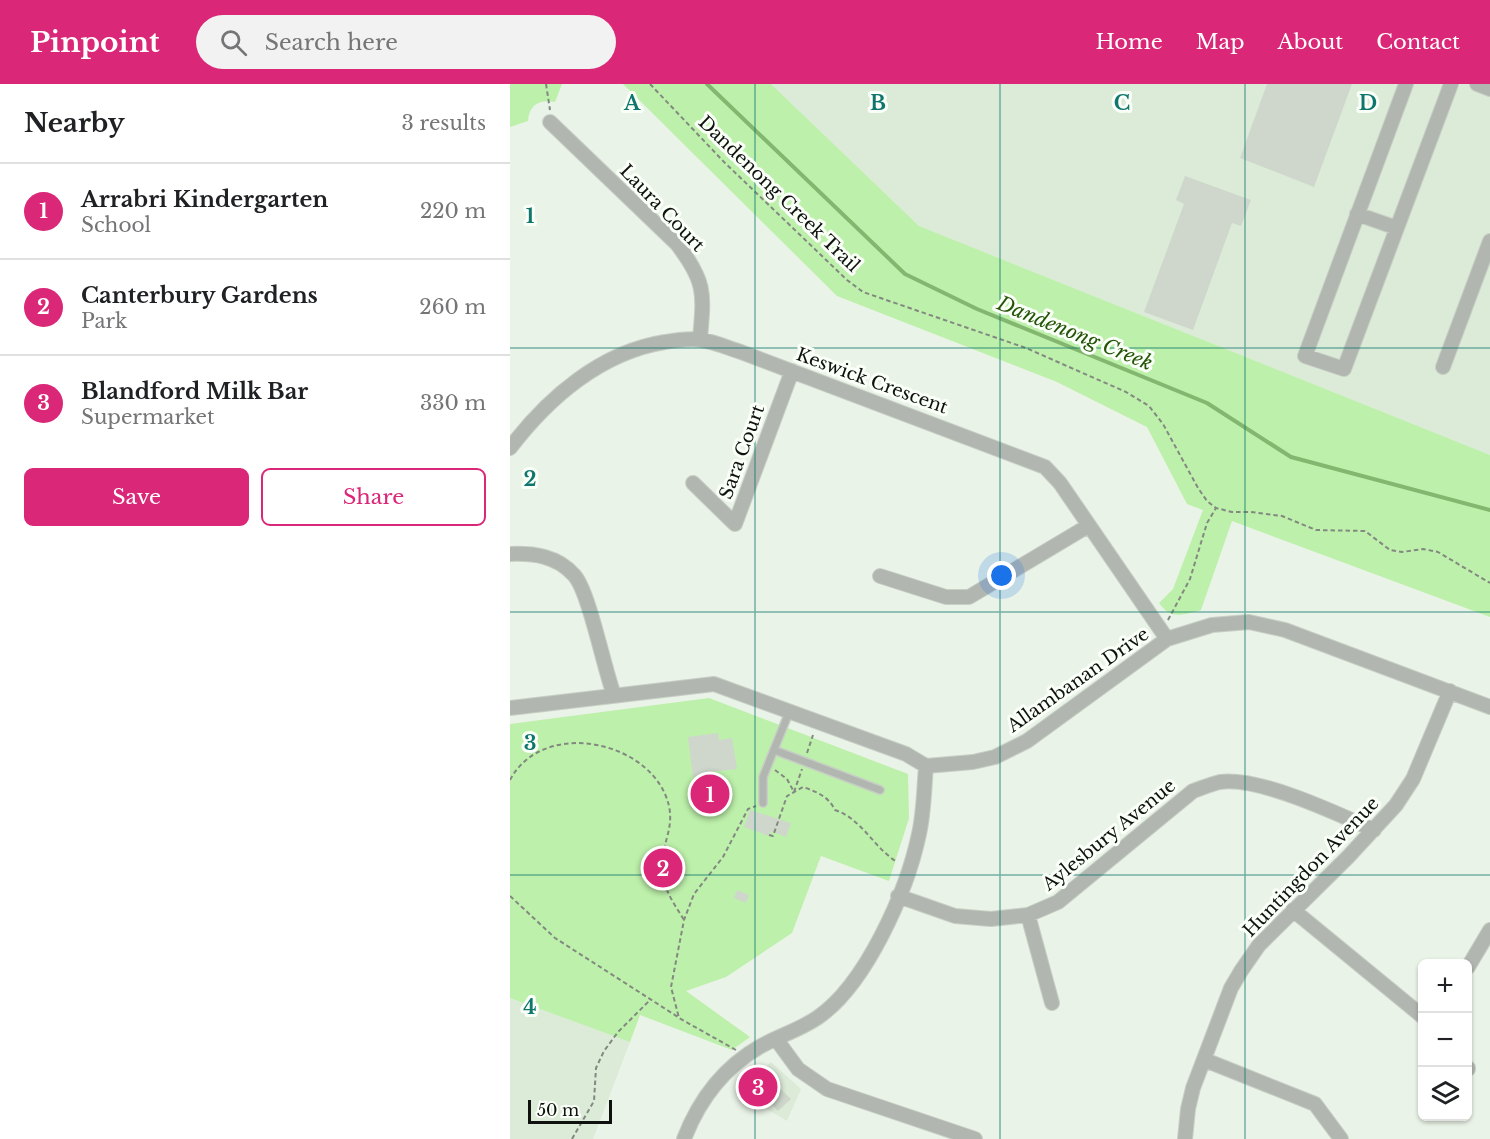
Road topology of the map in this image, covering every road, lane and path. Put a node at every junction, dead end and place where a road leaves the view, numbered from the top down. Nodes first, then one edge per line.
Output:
1 (541, 84) edge
2 (650, 84) edge
3 (1406, 84) edge
4 (1451, 84) edge
5 (1477, 84) edge
6 (546, 85) edge
7 (1490, 89) edge
8 (550, 122) joint
9 (1358, 214) junction
10 (1397, 228) junction
11 (1490, 241) edge
12 (700, 339) junction
13 (1443, 367) dead end
14 (792, 371) junction
15 (510, 448) edge
16 (693, 483) dead end
17 (1216, 508) junction
18 (1088, 526) junction
19 (510, 554) edge
20 (880, 576) dead end
21 (1490, 583) edge
22 (1159, 627) junction
23 (1167, 639) junction
24 (1450, 691) junction
25 (614, 695) junction
26 (1490, 707) edge
27 (510, 708) edge
28 (790, 710) junction
29 (774, 750) junction
30 (768, 765) junction
31 (926, 766) junction
32 (510, 780) edge
33 (880, 790) dead end
34 (794, 792) junction
35 (763, 803) joint
36 (739, 824) junction
37 (744, 826) dead end
38 (1374, 830) junction
39 (769, 835) dead end
40 (897, 862) dead end
41 (510, 896) edge
42 (898, 896) junction
43 (1293, 910) junction
44 (1028, 915) junction
45 (684, 920) junction
46 (1490, 930) edge
47 (1472, 959) edge
48 (649, 1000) junction
49 (1052, 1003) dead end
50 (1418, 1013) edge
51 (679, 1018) junction
52 (776, 1039) junction
53 (746, 1056) junction
54 (1205, 1060) junction
55 (572, 1139) edge
56 (684, 1139) edge
57 (975, 1139) edge
58 (1185, 1139) edge
59 (1341, 1139) edge

1 - 6 path
2 - 17 path, Dandenong Creek Trail
3 - 9 street
4 - 10 street
5 - 7 street
6 - 8 path
8 - 12 street, Laura Court
9 - 10 street
9 - 10 street
11 - 13 street
12 - 14 street, Keswick Crescent
12 - 15 street, Keswick Crescent
14 - 16 street, Sara Court
14 - 18 street, Keswick Crescent
17 - 21 path
17 - 22 path
18 - 20 street
18 - 22 street, Keswick Crescent
19 - 25 street
22 - 23 street, Keswick Crescent
23 - 24 street, Allambanan Drive
23 - 31 street, Allambanan Drive
24 - 26 street, Allambanan Drive
24 - 38 street, Huntingdon Avenue
25 - 27 street
25 - 28 street
28 - 29 lane
28 - 31 street
29 - 30 lane
29 - 33 lane
30 - 34 path
30 - 35 lane
31 - 42 street
32 - 45 path
34 - 39 path
34 - 40 path
35 - 36 path
36 - 37 path
36 - 45 path
38 - 43 street, Huntingdon Avenue
38 - 44 street, Aylesbury Avenue
41 - 48 path
42 - 44 street, Aylesbury Avenue
42 - 52 street
43 - 50 street
43 - 54 street, Huntingdon Avenue
44 - 49 street
45 - 51 path
46 - 47 street
48 - 51 path
48 - 55 path
51 - 53 path
52 - 53 street
52 - 57 street
53 - 56 street
54 - 58 street, Huntingdon Avenue
54 - 59 street

